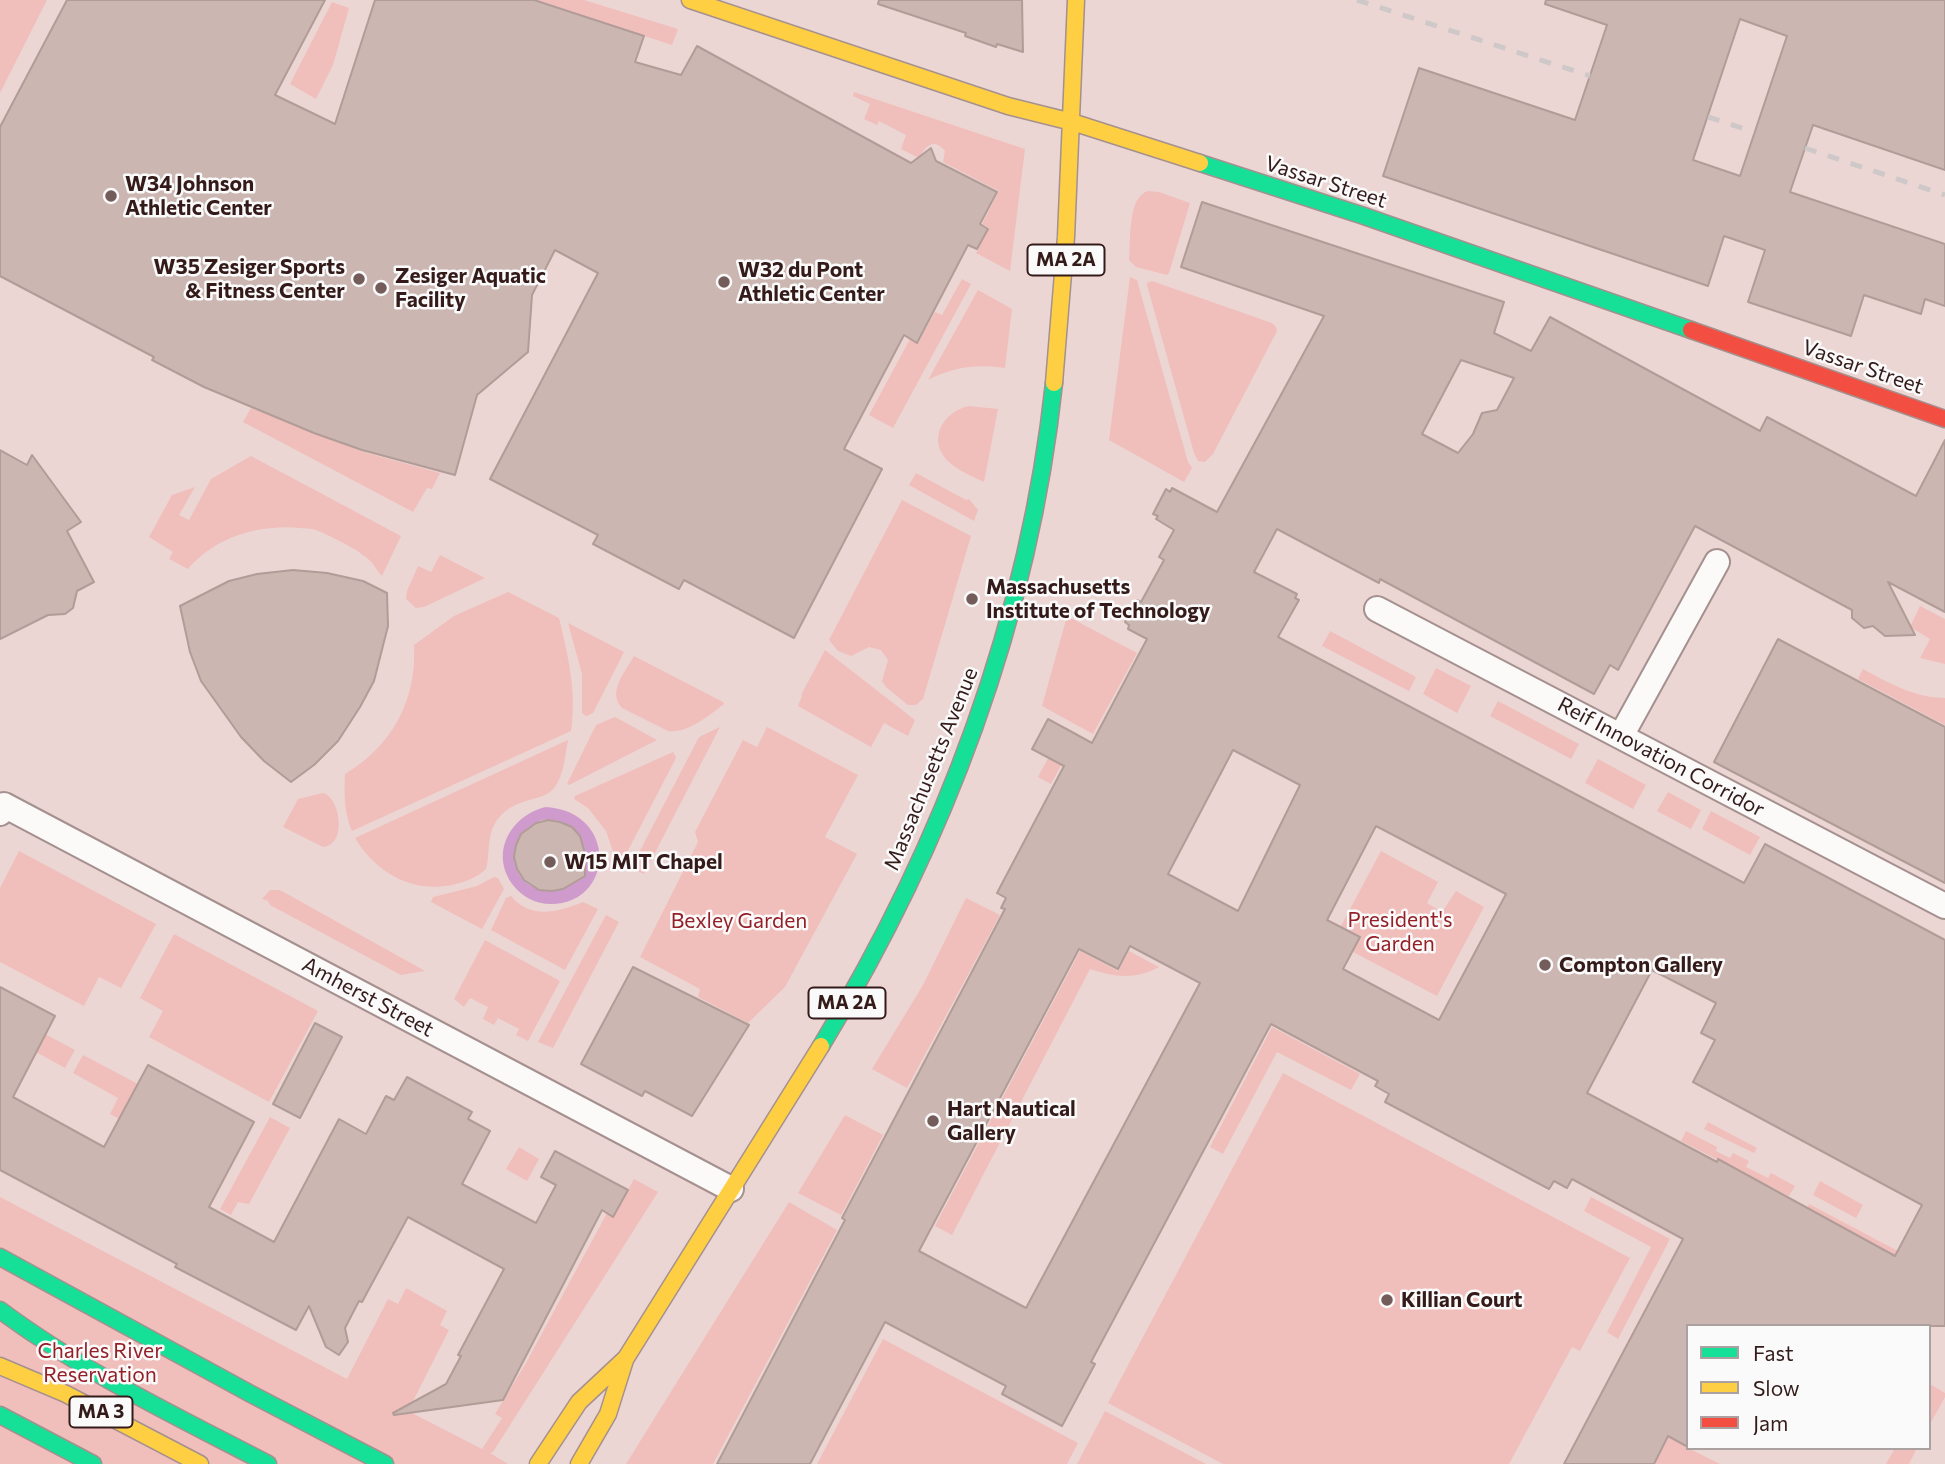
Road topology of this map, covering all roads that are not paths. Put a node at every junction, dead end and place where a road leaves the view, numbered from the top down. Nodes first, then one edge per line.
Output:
1 (691, 0) edge
2 (1076, 0) edge
3 (1072, 122) junction
4 (1945, 419) edge
5 (1717, 562) dead end
6 (1377, 609) dead end
7 (1620, 736) junction
8 (2, 809) edge
9 (1945, 906) edge
10 (731, 1189) junction
11 (0, 1258) edge
12 (0, 1310) edge
13 (626, 1358) junction
14 (0, 1366) edge
15 (0, 1415) edge
16 (93, 1464) edge
17 (200, 1464) edge
18 (268, 1464) edge
19 (385, 1464) edge
20 (538, 1464) edge
21 (579, 1464) edge

1 - 3 main road, Vassar Street
2 - 3 main road, Massachusetts Avenue / MA 2A
3 - 4 main road, Vassar Street
3 - 10 main road, Massachusetts Avenue / MA 2A
5 - 7 street
6 - 7 street, Reif Innovation Corridor
7 - 9 street, Reif Innovation Corridor
8 - 10 street, Amherst Street
10 - 13 main road, Massachusetts Avenue / MA 2A
11 - 19 main road
12 - 18 main road, MA 3
13 - 20 main road, Massachusetts Avenue / MA 2A
13 - 21 main road, Massachusetts Avenue / MA 2A
14 - 17 main road, MA 3
15 - 16 main road

